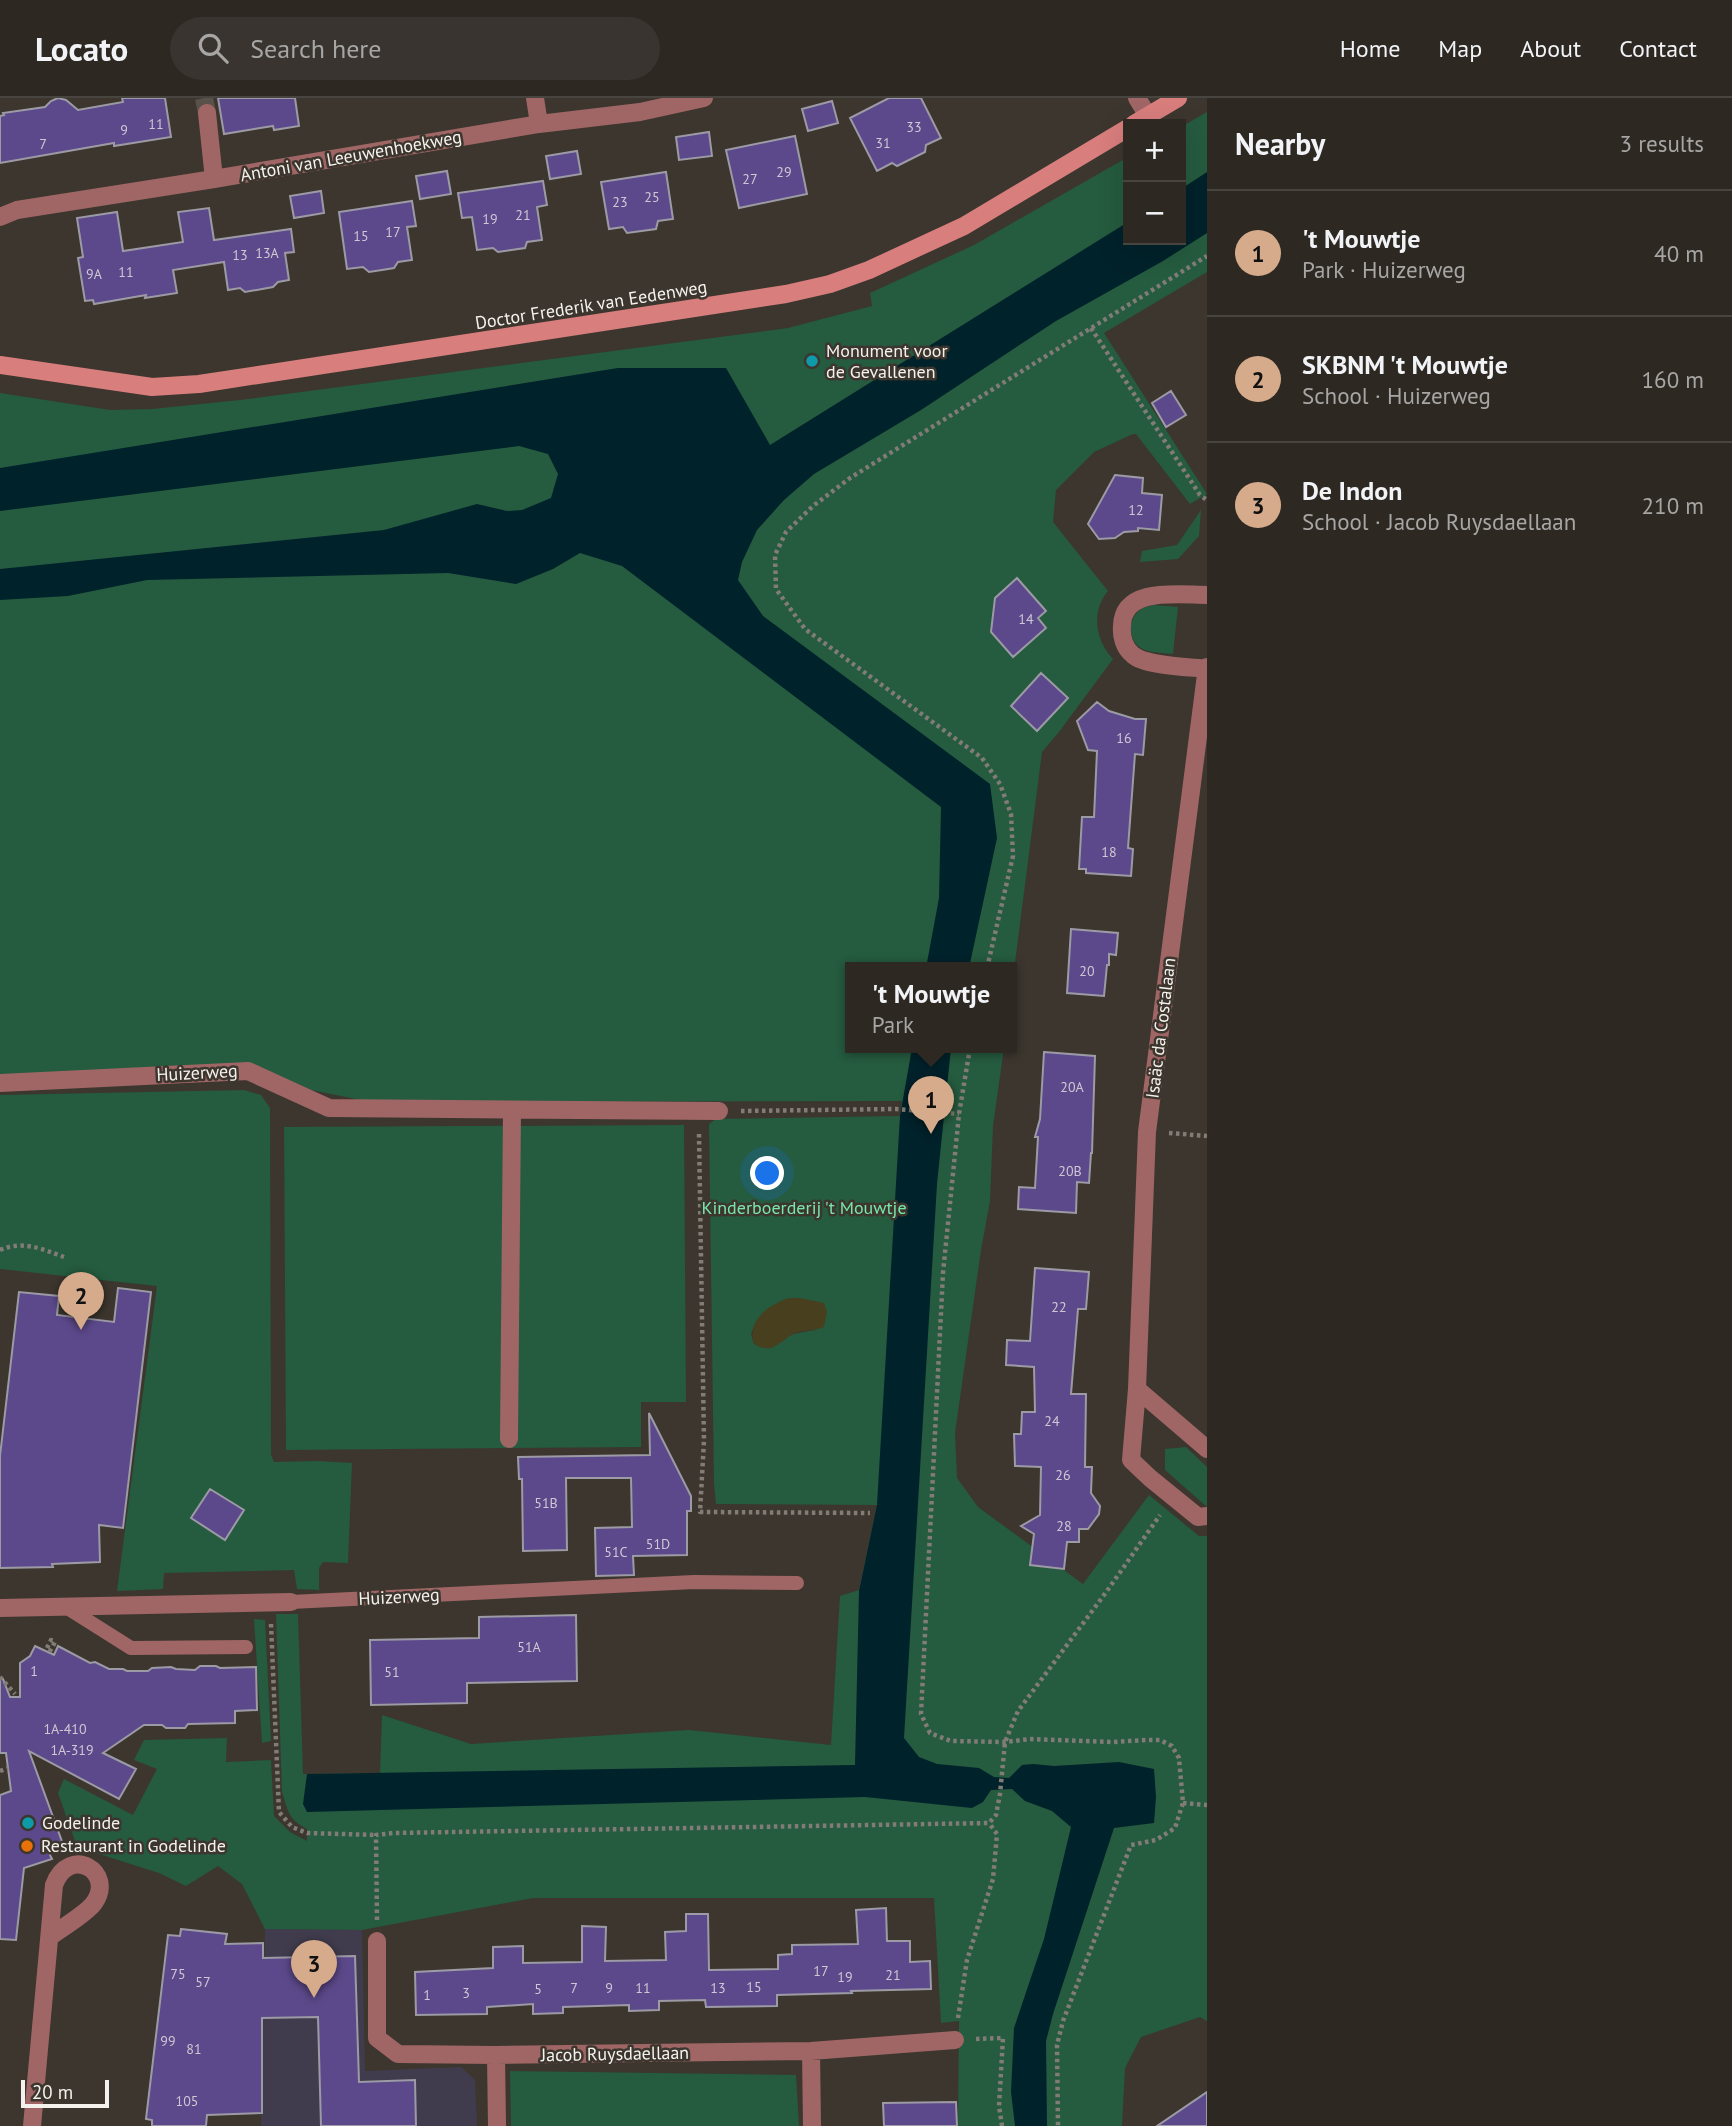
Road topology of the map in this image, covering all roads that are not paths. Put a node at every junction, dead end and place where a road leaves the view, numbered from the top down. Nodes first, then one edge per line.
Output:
1 (535, 98) edge
2 (704, 98) edge
3 (1137, 98) edge
4 (1178, 98) edge
5 (207, 113) tunnel mouth
6 (1141, 119) edge
7 (1143, 119) edge
8 (539, 124) junction
9 (1123, 131) edge
10 (214, 179) junction
11 (0, 217) edge
12 (0, 365) edge
13 (1207, 595) edge
14 (1207, 668) edge
15 (0, 1083) edge
16 (512, 1111) junction
17 (719, 1111) road end
18 (1137, 1390) junction
19 (509, 1439) dead end
20 (1207, 1449) edge
21 (1207, 1516) edge
22 (797, 1583) dead end
23 (291, 1602) joint
24 (66, 1607) junction
25 (0, 1608) edge
26 (246, 1647) dead end
27 (51, 1936) dead end
28 (378, 1936) road end
29 (955, 2040) road end
30 (811, 2051) junction
31 (496, 2055) junction
32 (33, 2126) edge
33 (497, 2126) edge
34 (812, 2126) edge

1 - 8 street
2 - 8 street, Antoni van Leeuwenhoekweg
3 - 6 street
4 - 7 street
5 - 10 street
8 - 10 street, Antoni van Leeuwenhoekweg
9 - 12 street, Doctor Frederik van Eedenweg
10 - 11 street, Antoni van Leeuwenhoekweg
13 - 14 street, Isaäc da Costalaan
14 - 18 street, Isaäc da Costalaan
15 - 16 street, Huizerweg
16 - 17 street, Huizerweg
16 - 19 street
18 - 20 street
18 - 21 street, Isaäc da Costalaan
22 - 23 lane, Huizerweg
23 - 24 street, Huizerweg
24 - 25 street, Huizerweg
24 - 26 lane
27 - 32 street
28 - 31 street, Jacob Ruysdaellaan
29 - 30 street, Jacob Ruysdaellaan
30 - 31 street, Jacob Ruysdaellaan
30 - 34 street
31 - 33 street

